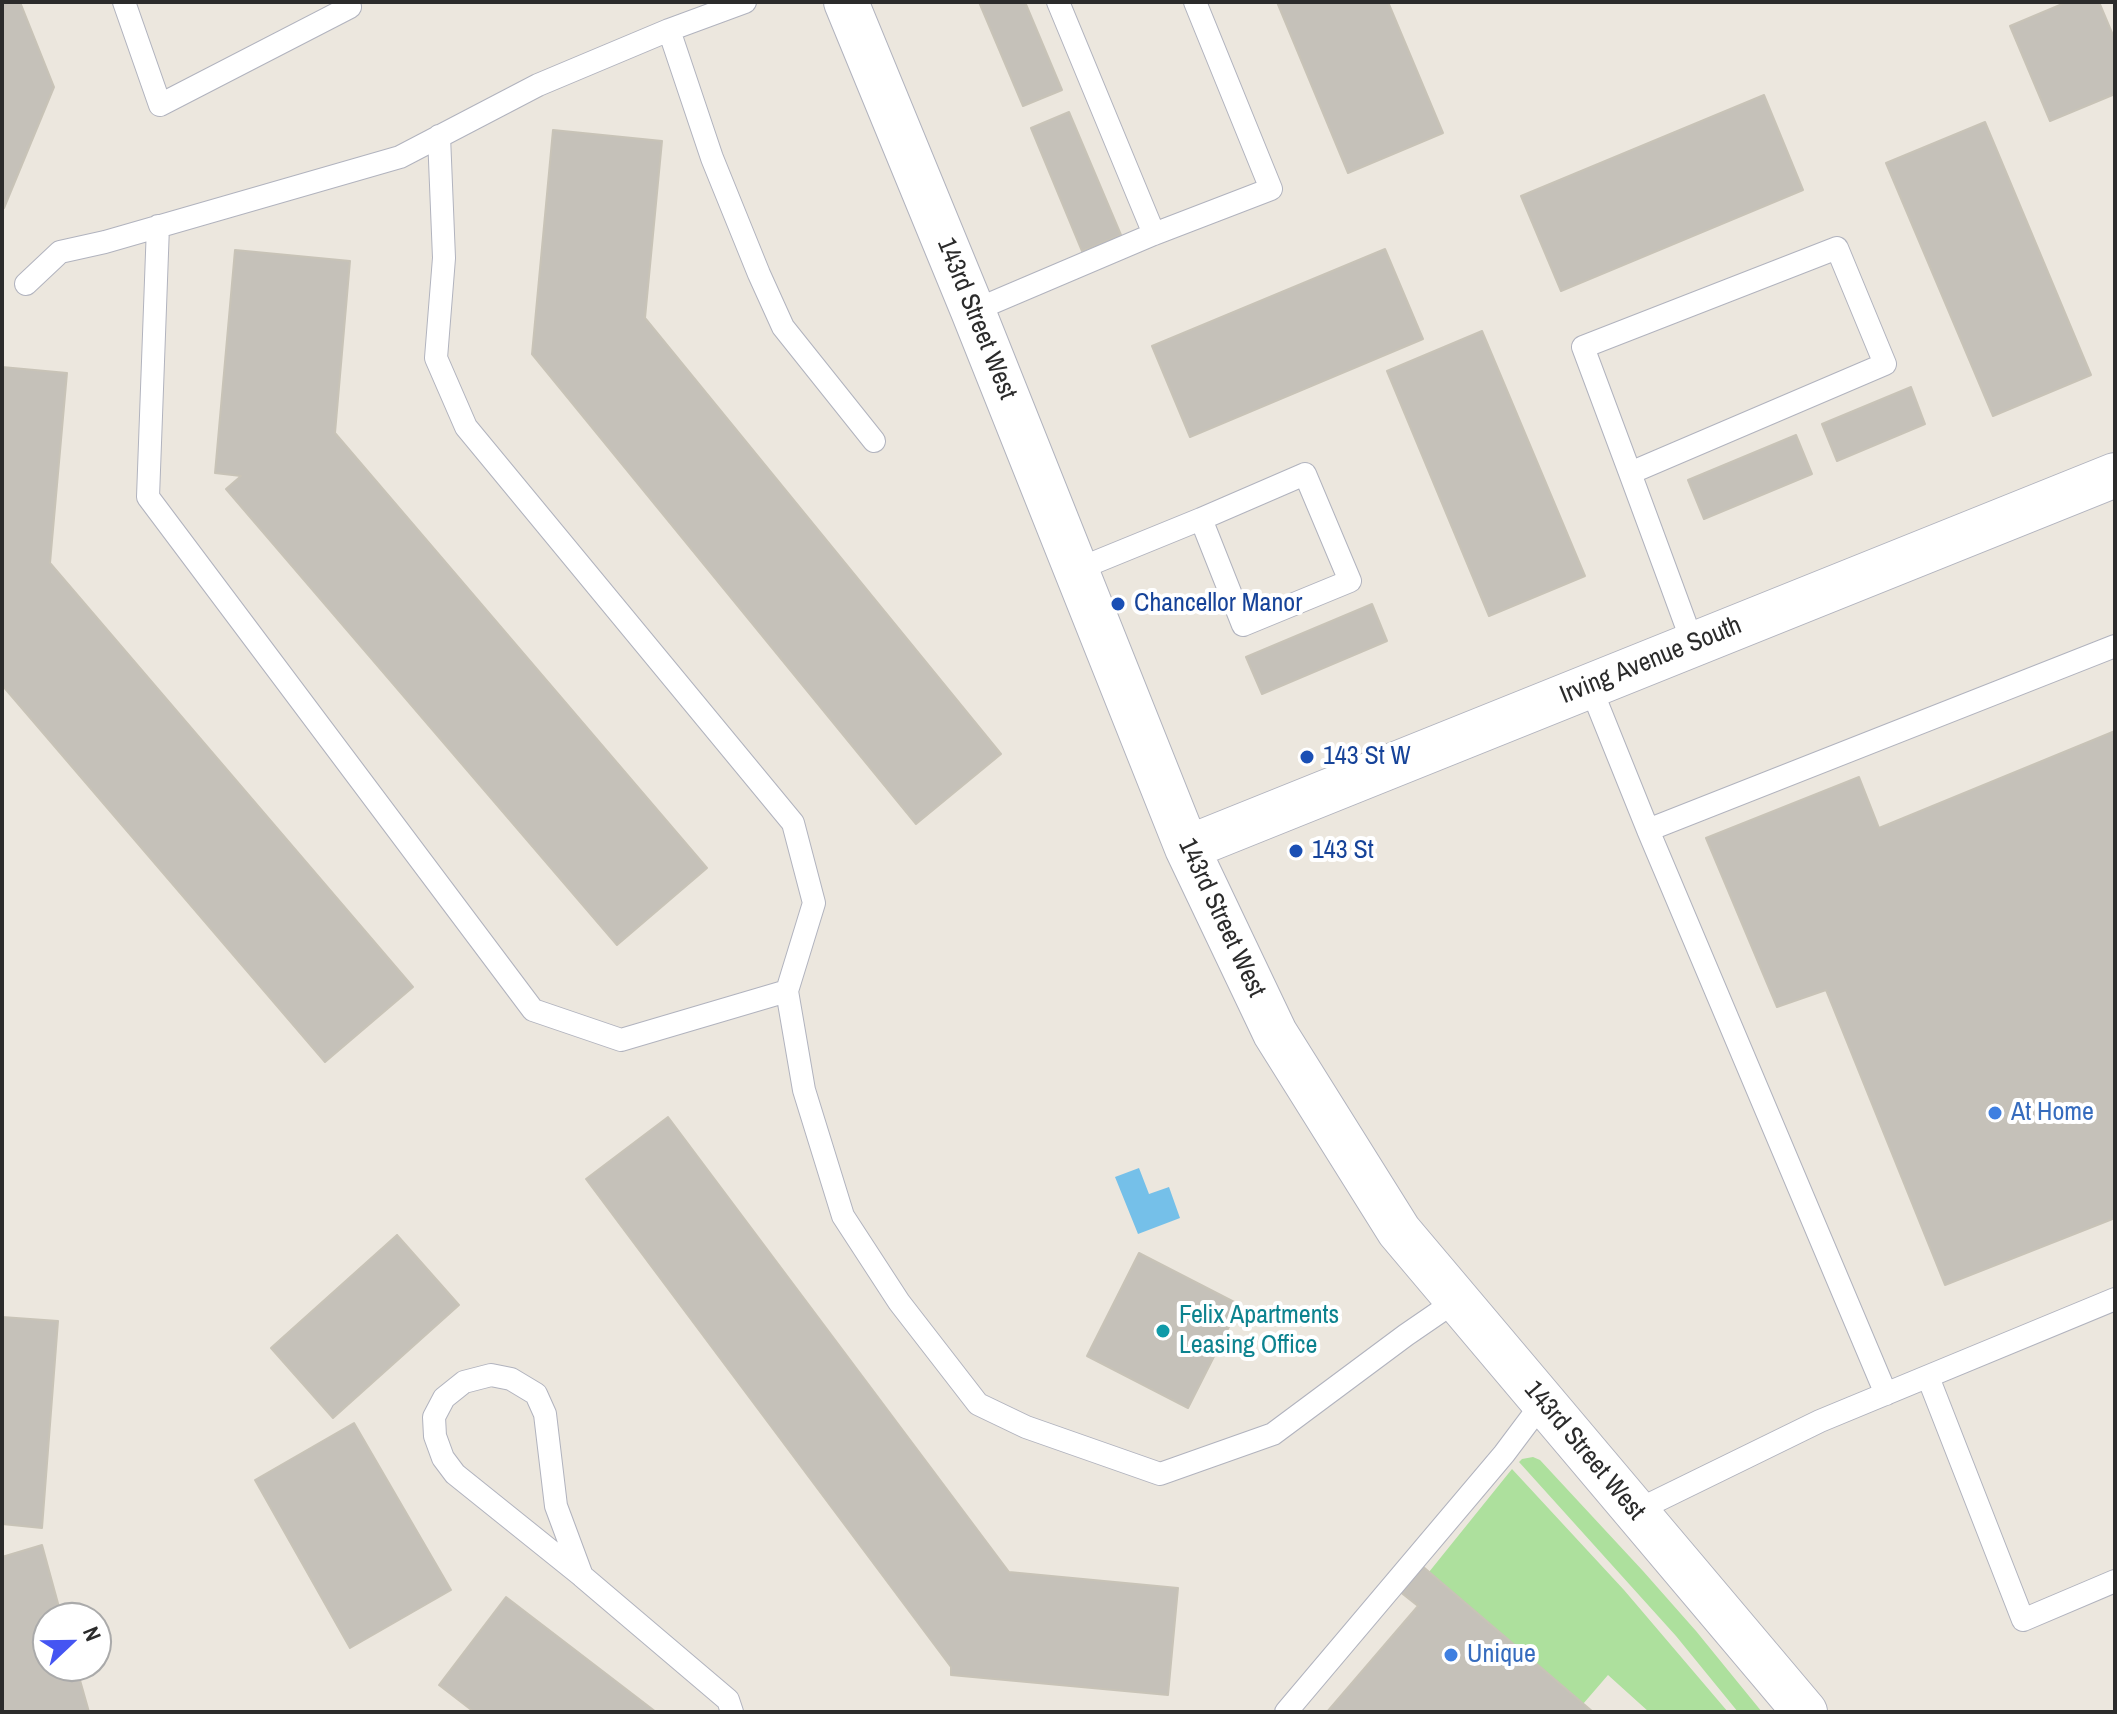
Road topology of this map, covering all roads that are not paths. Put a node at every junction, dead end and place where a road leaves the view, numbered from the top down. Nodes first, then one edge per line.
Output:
1 (124, 2) edge
2 (348, 2) edge
3 (745, 2) edge
4 (846, 2) edge
5 (1058, 2) edge
6 (1195, 2) edge
7 (669, 30) junction
8 (439, 136) junction
9 (158, 226) junction
10 (1154, 234) junction
11 (26, 284) dead end
12 (973, 311) junction
13 (874, 441) dead end
14 (1630, 473) junction
15 (2115, 475) edge
16 (1201, 519) junction
17 (1076, 570) junction
18 (1693, 644) junction
19 (2115, 646) edge
20 (1590, 686) junction
21 (1648, 830) junction
22 (1187, 848) junction
23 (787, 991) junction
24 (2115, 1299) edge
25 (1457, 1300) junction
26 (1928, 1377) junction
27 (1886, 1394) junction
28 (1543, 1402) junction
29 (1636, 1511) junction
30 (582, 1576) junction
31 (2115, 1581) edge
32 (732, 1712) edge
33 (1286, 1712) edge
34 (1805, 1712) edge

1 - 2 lane
3 - 7 lane
4 - 12 street, 143rd Street West
5 - 10 lane
6 - 10 lane
7 - 8 lane
7 - 13 lane
8 - 9 lane
8 - 23 lane
9 - 11 lane
9 - 23 lane
10 - 12 lane
12 - 17 street, 143rd Street West
14 - 14 lane
14 - 18 lane
15 - 18 street, Irving Avenue South
16 - 16 lane
16 - 17 lane
17 - 22 street, 143rd Street West
18 - 20 street, Irving Avenue South
19 - 21 lane
20 - 21 lane
20 - 22 street, Irving Avenue South
21 - 27 lane
22 - 25 street, 143rd Street West
23 - 25 lane
24 - 26 lane
25 - 28 street, 143rd Street West
26 - 27 lane
26 - 31 lane
27 - 29 lane
28 - 29 street, 143rd Street West
28 - 33 lane
29 - 34 street, 143rd Street West
30 - 30 lane
30 - 32 lane

